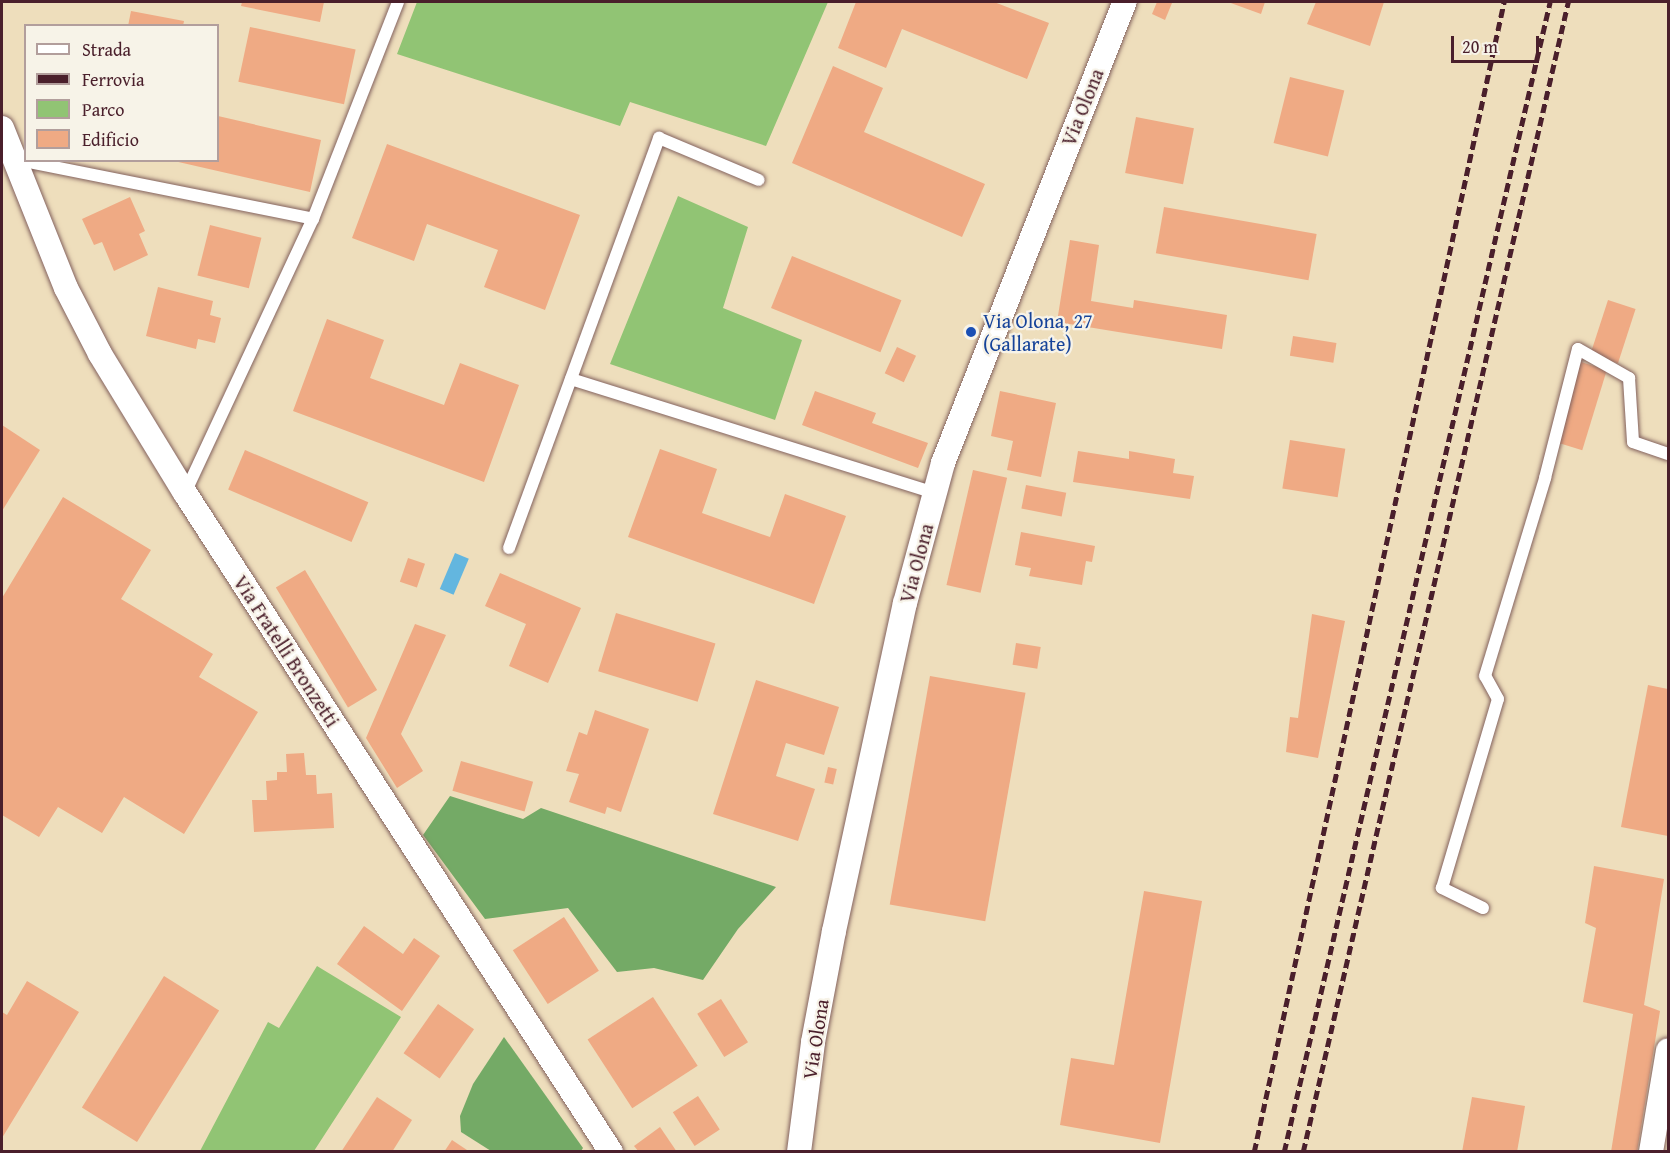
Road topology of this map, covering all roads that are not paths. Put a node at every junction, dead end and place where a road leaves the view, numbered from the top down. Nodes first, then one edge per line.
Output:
1 (398, 2) edge
2 (1125, 2) edge
3 (2, 129) edge
4 (14, 159) junction
5 (24, 161) edge
6 (29, 162) edge
7 (759, 180) dead end
8 (313, 219) junction
9 (571, 379) junction
10 (1668, 454) edge
11 (185, 493) junction
12 (935, 493) junction
13 (509, 548) dead end
14 (1483, 908) dead end
15 (1668, 1050) edge
16 (610, 1151) edge
17 (799, 1152) edge
18 (1651, 1152) edge

1 - 8 lane
2 - 12 street, Via Olona
3 - 4 street, Via Fratelli Bronzetti
4 - 5 lane
4 - 11 street, Via Fratelli Bronzetti
6 - 8 lane
7 - 9 lane
8 - 11 lane
9 - 12 lane
9 - 13 lane
10 - 14 lane
11 - 16 street, Via Fratelli Bronzetti
12 - 17 street, Via Olona
15 - 18 street

